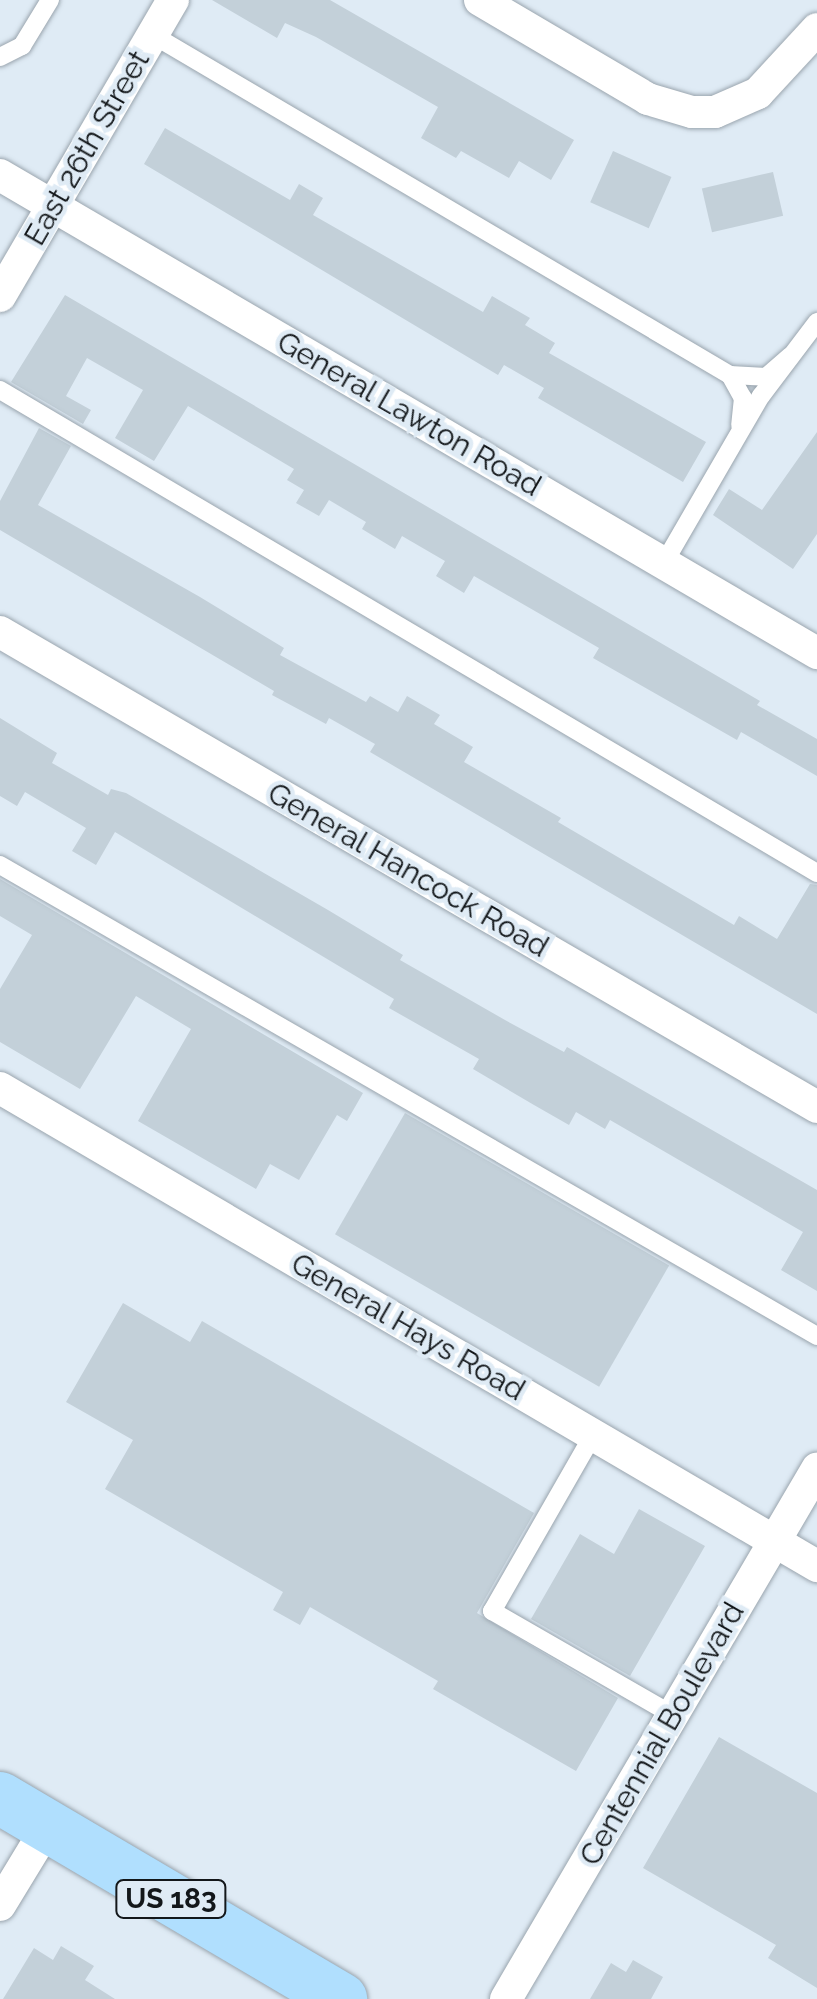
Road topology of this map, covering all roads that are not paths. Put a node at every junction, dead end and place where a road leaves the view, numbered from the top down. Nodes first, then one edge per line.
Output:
1 (50, 0) edge
2 (173, 0) edge
3 (480, 0) edge
4 (817, 29) edge
5 (152, 36) junction
6 (0, 57) edge
7 (0, 175) edge
8 (53, 206) junction
9 (0, 296) edge
10 (817, 322) edge
11 (790, 356) junction
12 (730, 374) junction
13 (0, 390) edge
14 (733, 443) junction
15 (664, 563) junction
16 (0, 632) edge
17 (817, 653) edge
18 (0, 865) edge
19 (817, 873) edge
20 (0, 1088) edge
21 (817, 1107) edge
22 (817, 1336) edge
23 (592, 1435) junction
24 (817, 1469) edge
25 (774, 1542) junction
26 (817, 1566) edge
27 (673, 1715) junction
28 (0, 1798) edge
29 (48, 1826) junction
30 (0, 1904) edge
31 (341, 1999) edge
32 (506, 1999) edge

1 - 6 lane
2 - 5 street, East 26th Street
3 - 4 street
5 - 8 street, East 26th Street
5 - 12 lane
7 - 8 street, General Lawton Road
8 - 9 street, East 26th Street
8 - 15 street, General Lawton Road
10 - 11 lane
11 - 12 lane
11 - 14 lane
12 - 14 lane
13 - 19 lane
14 - 15 lane
15 - 17 street, General Lawton Road
16 - 21 street, General Hancock Road
18 - 22 lane
20 - 23 street, General Hays Road
23 - 25 street, General Hays Road
23 - 27 lane
24 - 25 street, Centennial Boulevard
25 - 26 street, General Hays Road
25 - 27 street, Centennial Boulevard
27 - 32 street, Centennial Boulevard
28 - 29 main road, US 183
29 - 30 street
29 - 31 main road, US 183

